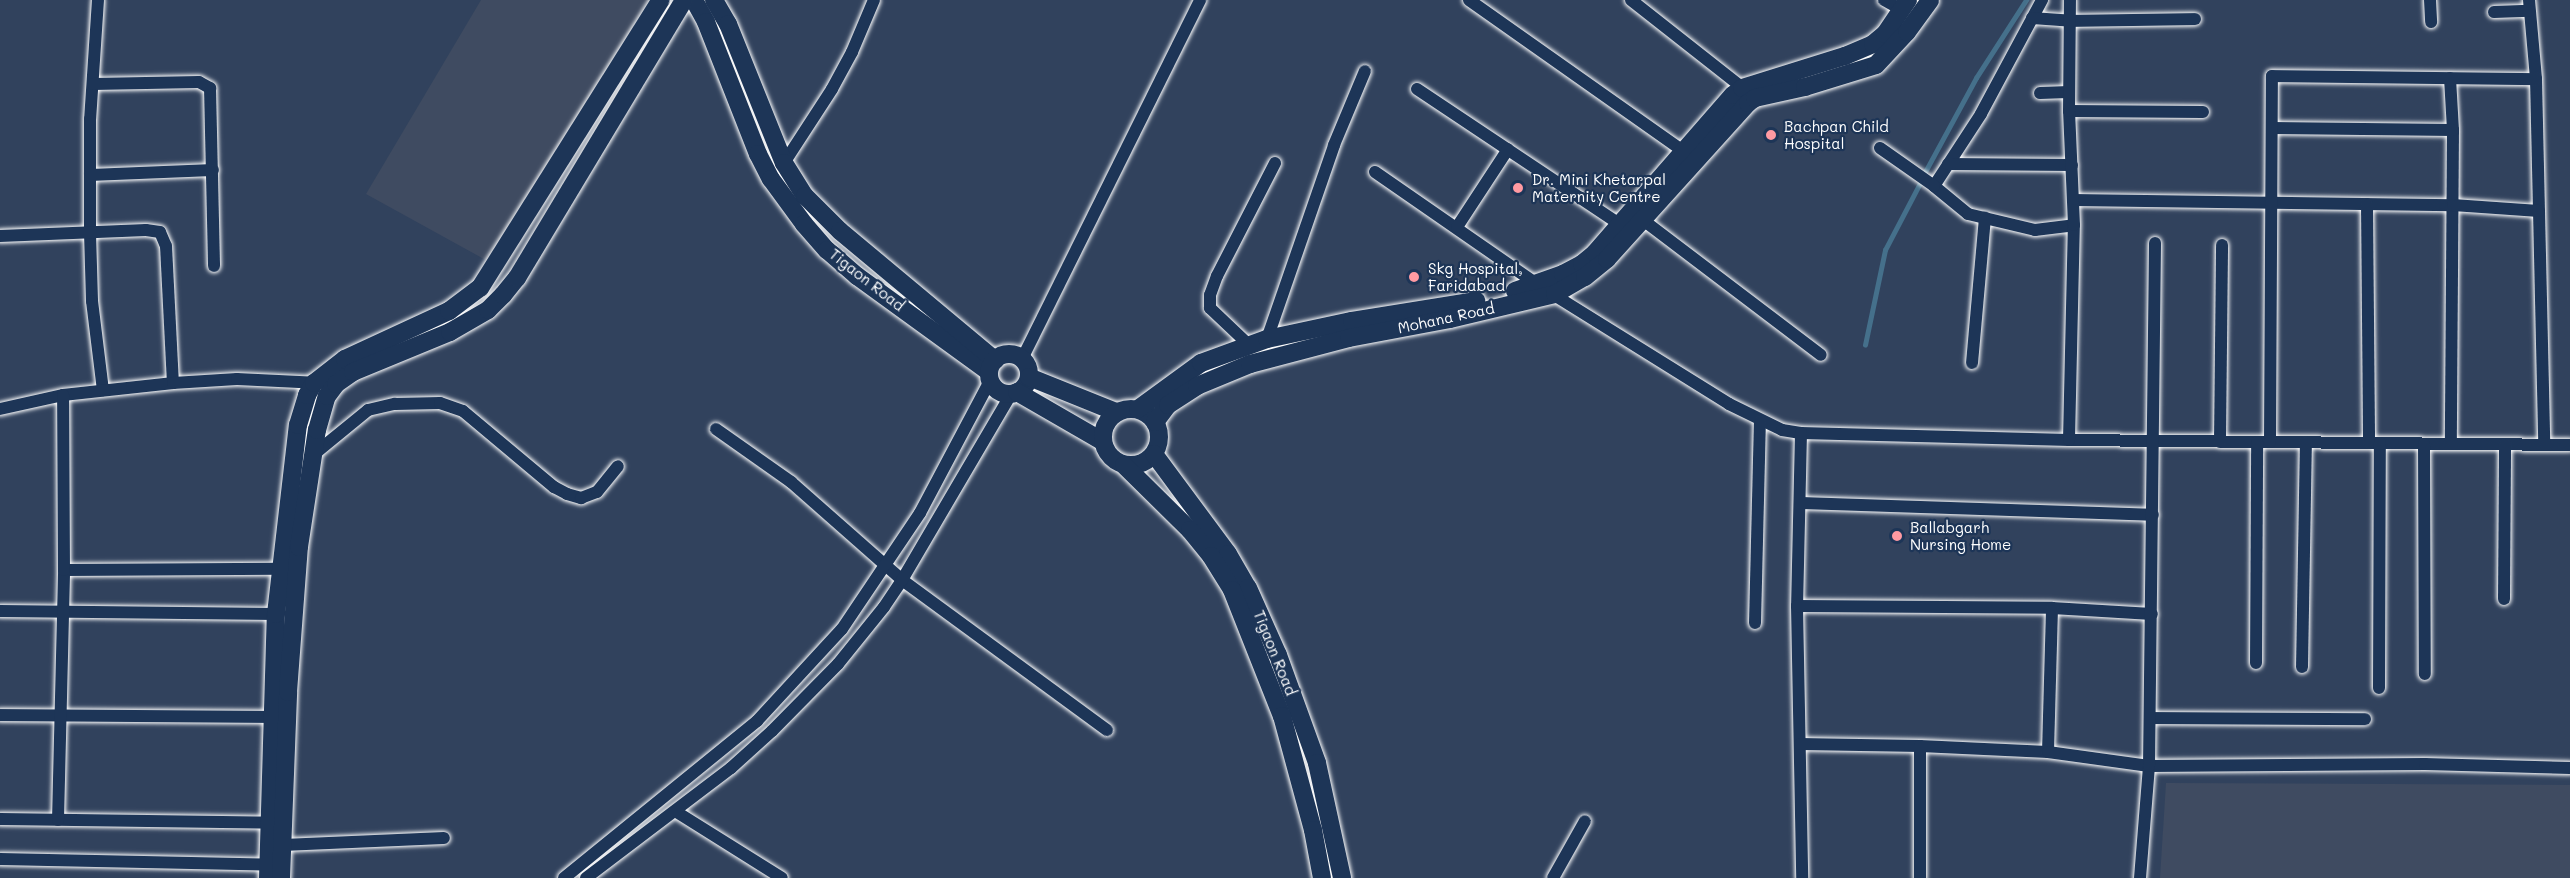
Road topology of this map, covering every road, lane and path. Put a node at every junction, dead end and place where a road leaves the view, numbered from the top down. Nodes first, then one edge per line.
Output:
1 (98, 0) edge
2 (661, 0) edge
3 (714, 0) edge
4 (874, 0) edge
5 (1200, 0) edge
6 (1469, 0) edge
7 (1631, 0) edge
8 (1884, 0) edge
9 (1930, 0) edge
10 (2042, 0) edge
11 (2070, 0) edge
12 (2430, 0) edge
13 (691, 1) edge
14 (1905, 5) edge
15 (2529, 6) edge
16 (2494, 12) dead end
17 (2032, 18) junction
18 (2195, 19) dead end
19 (2071, 21) junction
20 (2431, 22) dead end
21 (1365, 71) dead end
22 (2450, 78) junction
23 (2536, 79) junction
24 (93, 84) junction
25 (1417, 89) dead end
26 (2069, 92) junction
27 (1749, 93) junction
28 (2040, 93) dead end
29 (2069, 111) junction
30 (2203, 112) dead end
31 (2272, 128) junction
32 (2453, 130) junction
33 (1508, 148) junction
34 (1880, 148) dead end
35 (1682, 150) junction
36 (784, 163) junction
37 (1275, 163) dead end
38 (1948, 164) junction
39 (2072, 165) junction
40 (213, 170) junction
41 (1376, 172) dead end
42 (90, 175) junction
43 (1934, 186) junction
44 (2073, 200) junction
45 (2272, 202) junction
46 (2367, 204) junction
47 (2453, 205) junction
48 (2539, 211) junction
49 (1985, 218) junction
50 (1643, 220) junction
51 (1621, 225) junction
52 (2074, 225) junction
53 (1457, 227) junction
54 (90, 233) junction
55 (0, 236) edge
56 (2155, 243) dead end
57 (2222, 245) dead end
58 (214, 266) dead end
59 (1538, 285) junction
60 (1555, 294) junction
61 (1268, 339) junction
62 (1249, 345) junction
63 (1821, 355) dead end
64 (1022, 359) junction
65 (1971, 363) dead end
66 (992, 371) junction
67 (1029, 377) junction
68 (173, 382) junction
69 (314, 382) junction
70 (336, 384) junction
71 (103, 390) junction
72 (1014, 393) junction
73 (63, 395) junction
74 (0, 409) edge
75 (1138, 409) junction
76 (1116, 412) junction
77 (1760, 421) junction
78 (1155, 422) junction
79 (716, 429) dead end
80 (1801, 433) junction
81 (2155, 439) junction
82 (2069, 440) junction
83 (1102, 441) junction
84 (2220, 442) junction
85 (2257, 442) junction
86 (2270, 442) junction
87 (2306, 442) junction
88 (2375, 443) junction
89 (2424, 444) junction
90 (2451, 444) junction
91 (2505, 444) junction
92 (2544, 445) junction
93 (2570, 445) edge
94 (1154, 454) junction
95 (313, 455) junction
96 (1124, 465) junction
97 (618, 466) dead end
98 (1800, 503) junction
99 (2153, 515) junction
100 (887, 566) junction
101 (282, 568) junction
102 (64, 570) junction
103 (902, 580) junction
104 (2504, 599) dead end
105 (1797, 606) junction
106 (2052, 608) junction
107 (0, 611) edge
108 (63, 612) junction
109 (276, 614) junction
110 (2152, 614) junction
111 (1755, 623) dead end
112 (2256, 663) dead end
113 (2302, 667) dead end
114 (2425, 674) dead end
115 (2379, 688) dead end
116 (0, 714) edge
117 (62, 714) junction
118 (271, 717) junction
119 (2150, 718) junction
120 (2365, 718) dead end
121 (1107, 730) dead end
122 (1800, 744) junction
123 (1920, 746) junction
124 (2048, 752) junction
125 (2149, 766) junction
126 (2570, 768) edge
127 (675, 811) junction
128 (0, 819) edge
129 (57, 820) junction
130 (1585, 821) dead end
131 (276, 823) junction
132 (1330, 824) junction
133 (1313, 830) junction
134 (444, 838) dead end
135 (283, 845) junction
136 (0, 859) edge
137 (275, 872) edge
138 (564, 878) edge
139 (586, 878) edge
140 (782, 878) edge
141 (1322, 878) edge
142 (1342, 878) edge
143 (1553, 878) edge
144 (1802, 878) edge
145 (1920, 878) edge
146 (2140, 878) edge

1 - 24 street
2 - 69 street
3 - 36 street, Tigaon Road
4 - 36 street
5 - 64 street
6 - 35 street
7 - 27 street
8 - 14 street
9 - 27 street, Mohana Road
10 - 17 street
11 - 19 street
12 - 20 street
13 - 66 street, Tigaon Road
13 - 70 street
14 - 27 street, Mohana Road
15 - 16 street
15 - 23 street
17 - 19 street
17 - 38 street
18 - 19 street
19 - 26 street
21 - 61 street
22 - 23 street
22 - 31 street
22 - 32 street
23 - 48 street
24 - 40 street
24 - 42 street
25 - 33 street
26 - 28 street
26 - 29 street
27 - 35 street, Mohana Road
27 - 50 street, Mohana Road
29 - 30 street
29 - 39 street
31 - 32 street
31 - 45 street
32 - 47 street
33 - 51 street
33 - 53 street
34 - 43 street
35 - 51 street, Mohana Road
36 - 66 street, Tigaon Road
37 - 62 street
38 - 39 street
38 - 43 street
39 - 44 street
40 - 42 street
40 - 58 street
41 - 53 street
42 - 54 street
43 - 49 street
44 - 45 street
44 - 52 street
45 - 46 street
45 - 86 street
46 - 47 street
46 - 88 street
47 - 48 street
47 - 90 street
48 - 92 street
49 - 52 street
49 - 65 street
50 - 60 street, Mohana Road
50 - 63 street
51 - 59 street, Mohana Road
52 - 82 street
53 - 59 street
54 - 55 street
54 - 68 street
54 - 71 street
56 - 81 street
57 - 84 street
59 - 60 street
59 - 61 street, Mohana Road
60 - 77 street
60 - 78 street, Mohana Road
61 - 62 street, Mohana Road
62 - 75 street, Mohana Road
64 - 66 street
64 - 67 street
66 - 72 street
66 - 100 street
67 - 72 street
67 - 76 street
68 - 69 street
68 - 71 street
69 - 70 street
69 - 101 street
70 - 95 street
71 - 73 street
72 - 83 street
72 - 103 street
73 - 74 street
73 - 102 street
75 - 76 street
75 - 78 street
76 - 83 street
77 - 80 street
77 - 111 street
78 - 94 street
79 - 100 street
80 - 82 street
80 - 98 street
81 - 82 street
81 - 84 street
81 - 99 street
83 - 96 street
84 - 85 street
85 - 86 street
85 - 112 street
86 - 87 street
87 - 88 street
87 - 113 street
88 - 89 street
88 - 115 street
89 - 90 street
89 - 114 street
90 - 91 street
91 - 92 street
91 - 104 street
92 - 93 street
94 - 96 street
94 - 132 street, Tigaon Road
95 - 97 street
95 - 131 street
96 - 133 street, Tigaon Road
98 - 99 street
98 - 105 street
99 - 110 street
100 - 103 street
100 - 138 street
101 - 102 street
101 - 109 street
102 - 108 street
103 - 121 street
103 - 127 street
105 - 106 street
105 - 122 street
106 - 110 street
106 - 124 street
107 - 108 street
108 - 109 street
108 - 117 street
109 - 118 street
110 - 119 street
116 - 117 street
117 - 118 street
117 - 129 street
118 - 131 street
119 - 120 street
119 - 125 street
122 - 123 street
122 - 144 street
123 - 124 street
123 - 145 street
124 - 125 street
125 - 126 street
125 - 146 street
127 - 139 street
127 - 140 street
128 - 129 street
129 - 131 street
130 - 143 street
131 - 135 street
131 - 137 street
132 - 133 street
132 - 142 street, Tigaon Road
133 - 141 street, Tigaon Road
134 - 135 street
135 - 137 street
136 - 137 street

